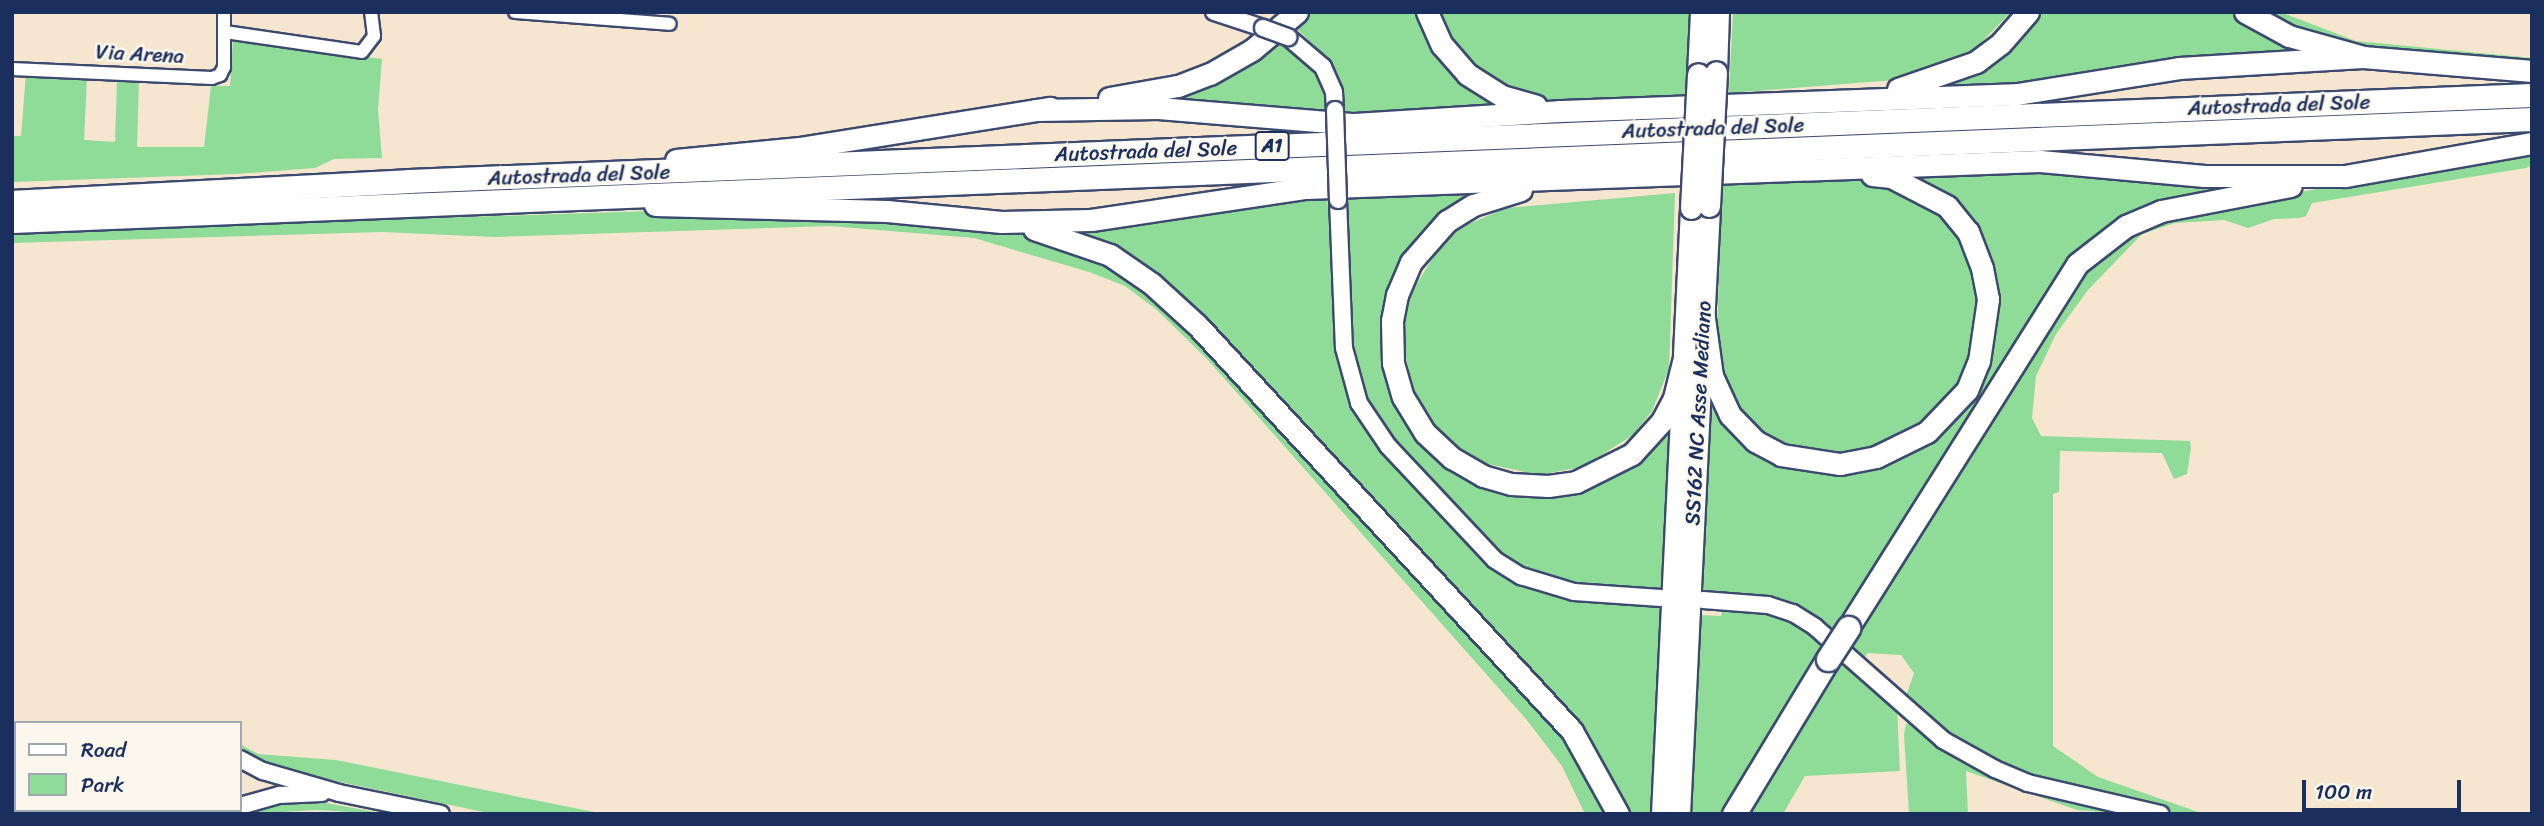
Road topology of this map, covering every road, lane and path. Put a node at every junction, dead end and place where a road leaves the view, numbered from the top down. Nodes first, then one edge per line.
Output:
1 (224, 12) edge
2 (371, 12) edge
3 (515, 12) edge
4 (1214, 12) edge
5 (1297, 12) edge
6 (1427, 12) edge
7 (1701, 12) edge
8 (1718, 12) edge
9 (2028, 12) edge
10 (2245, 12) edge
11 (670, 24) dead end
12 (225, 32) junction
13 (2364, 57) junction
14 (12, 68) edge
15 (2532, 71) edge
16 (1707, 73) junction
17 (2532, 95) edge
18 (1849, 100) junction
19 (1036, 110) junction
20 (1559, 111) junction
21 (2532, 119) edge
22 (2532, 143) edge
23 (1821, 168) junction
24 (2345, 176) junction
25 (513, 177) junction
26 (1564, 180) junction
27 (12, 202) edge
28 (412, 205) junction
29 (1700, 207) junction
30 (12, 221) edge
31 (1001, 222) junction
32 (1703, 311) junction
33 (1684, 362) junction
34 (1661, 598) dead end
35 (1703, 600) dead end
36 (1847, 628) joint
37 (242, 760) edge
38 (338, 793) junction
39 (242, 805) edge
40 (441, 814) edge
41 (1618, 814) edge
42 (1662, 814) edge
43 (1679, 814) edge
44 (1734, 814) edge
45 (2160, 814) edge

1 - 12 street, Via Arena
2 - 12 street
3 - 11 street
4 - 34 street, bridge
5 - 19 highway
6 - 20 highway
7 - 16 highway, SS162 NC Asse Mediano
8 - 16 highway, SS162 NC Asse Mediano
9 - 18 highway
10 - 13 highway
12 - 14 street, Via Arena
13 - 15 highway
13 - 18 highway
16 - 29 highway, SS162 NC Asse Mediano, bridge
17 - 25 highway, Autostrada del Sole / A1
18 - 20 highway
19 - 20 highway
19 - 25 highway
21 - 28 highway, Autostrada del Sole / A1
22 - 24 highway
23 - 24 highway
23 - 26 highway
23 - 32 highway
24 - 36 highway
25 - 27 highway, Autostrada del Sole / A1
26 - 31 highway
26 - 33 highway
28 - 30 highway, Autostrada del Sole / A1
28 - 31 highway
29 - 32 highway, SS162 NC Asse Mediano
29 - 33 highway, SS162 NC Asse Mediano
31 - 41 highway
32 - 43 highway, SS162 NC Asse Mediano
33 - 42 highway, SS162 NC Asse Mediano
35 - 45 street
36 - 44 highway, bridge
37 - 38 street
38 - 39 street
38 - 40 street

